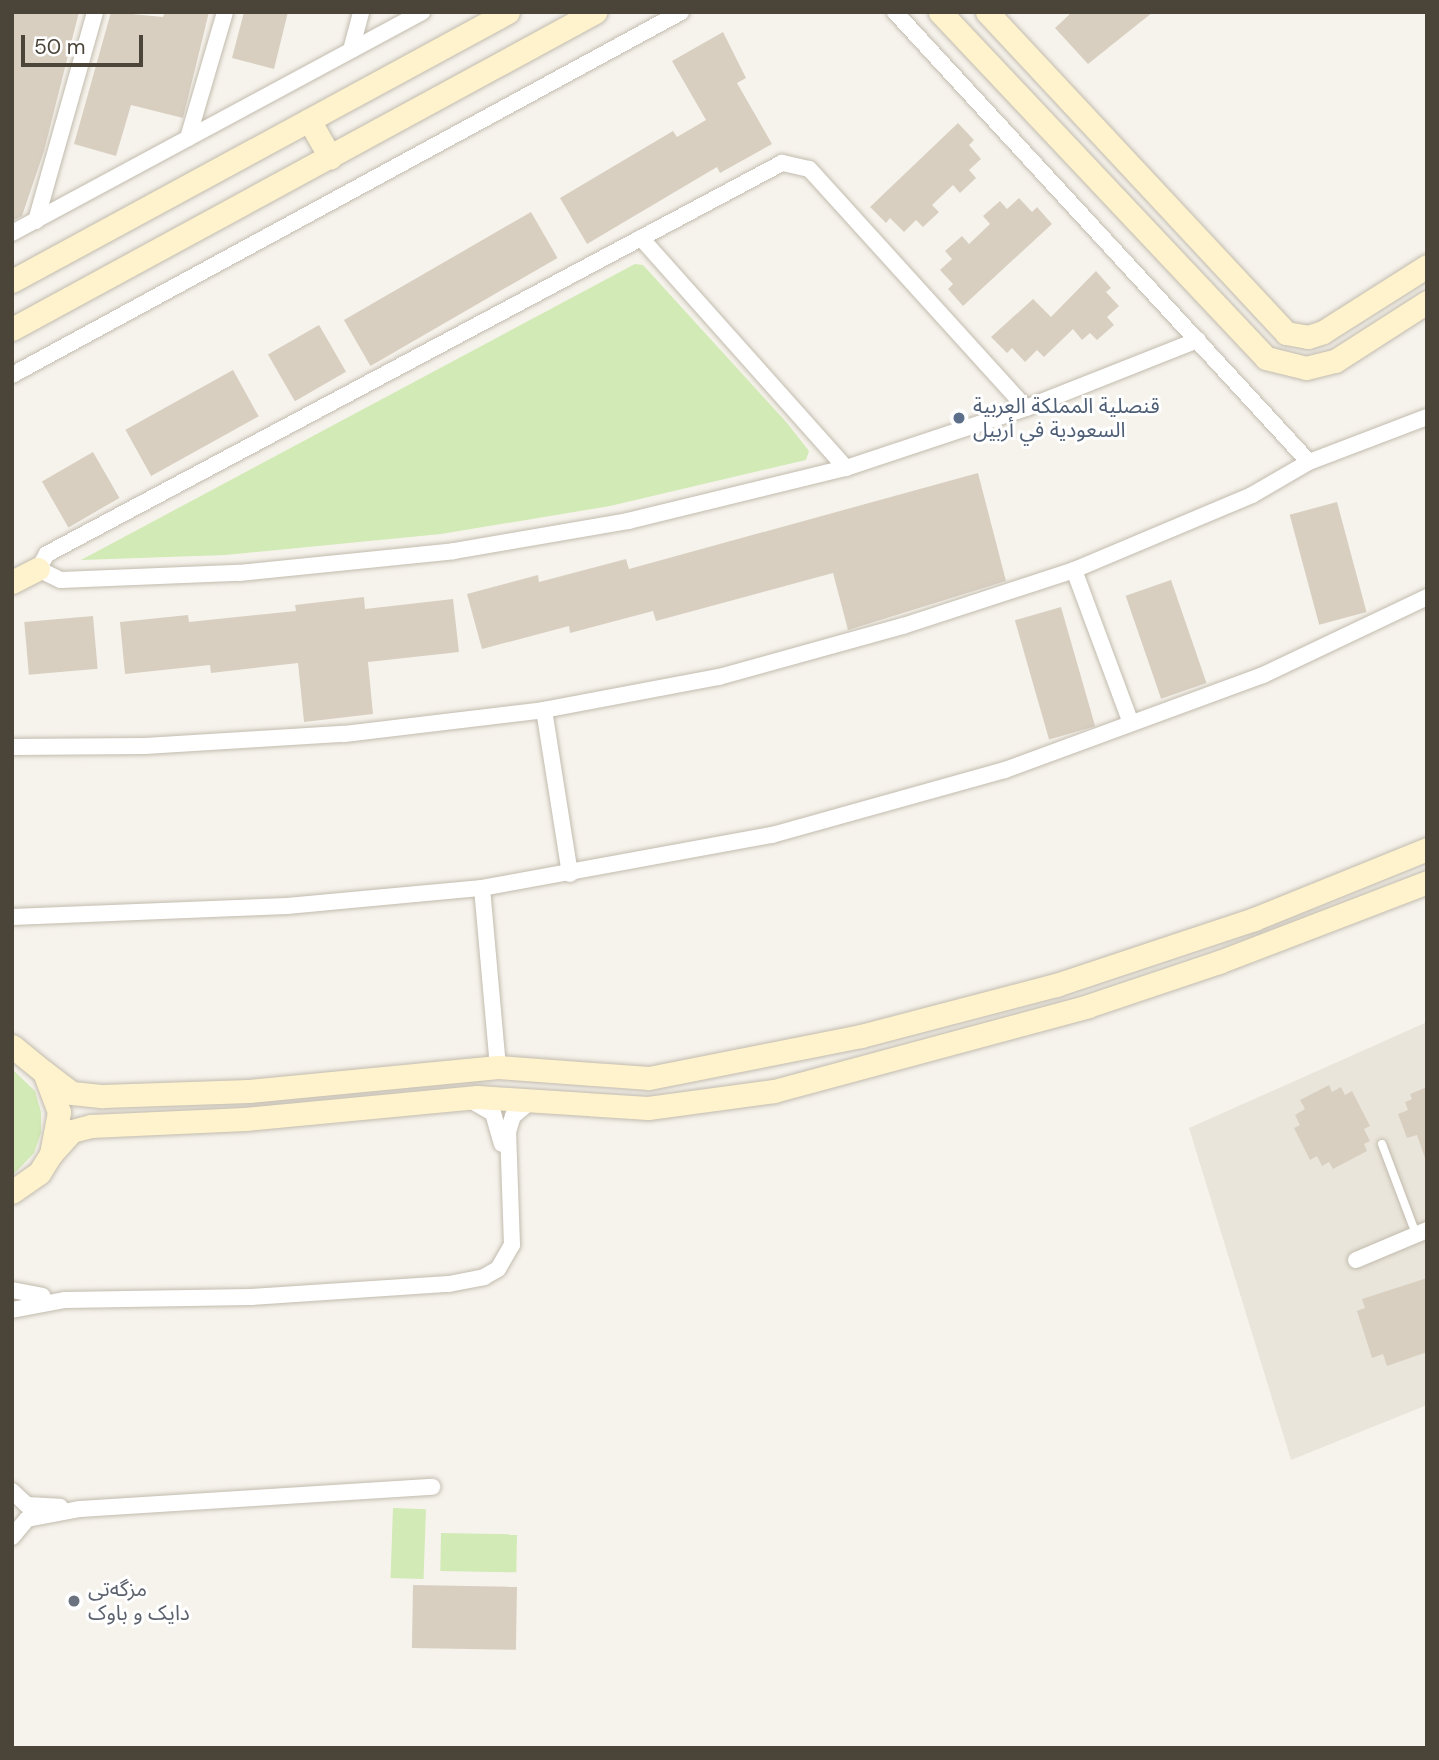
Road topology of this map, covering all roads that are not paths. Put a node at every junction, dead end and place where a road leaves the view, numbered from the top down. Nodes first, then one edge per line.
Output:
1 (94, 12) edge
2 (225, 12) edge
3 (361, 12) edge
4 (422, 12) edge
5 (508, 12) edge
6 (595, 12) edge
7 (681, 12) edge
8 (895, 12) edge
9 (940, 12) edge
10 (987, 12) edge
11 (351, 50) junction
12 (309, 120) junction
13 (188, 138) junction
14 (330, 157) junction
15 (36, 220) junction
16 (12, 233) edge
17 (641, 238) junction
18 (1427, 265) edge
19 (12, 281) edge
20 (1427, 302) edge
21 (12, 329) edge
22 (1198, 340) junction
23 (12, 375) edge
24 (1026, 408) junction
25 (1427, 417) edge
26 (1309, 462) junction
27 (846, 468) junction
28 (12, 561) edge
29 (38, 569) junction
30 (1074, 570) junction
31 (12, 582) edge
32 (1427, 597) edge
33 (544, 710) junction
34 (1130, 723) junction
35 (12, 747) edge
36 (1427, 849) edge
37 (570, 874) junction
38 (1427, 882) edge
39 (482, 888) junction
40 (12, 917) edge
41 (822, 1044) junction
42 (12, 1046) edge
43 (498, 1067) junction
44 (691, 1069) junction
45 (44, 1072) junction
46 (825, 1076) junction
47 (538, 1098) junction
48 (467, 1099) junction
49 (700, 1102) junction
50 (1382, 1144) dead end
51 (45, 1164) junction
52 (509, 1181) junction
53 (12, 1192) edge
54 (12, 1206) edge
55 (1421, 1232) edge
56 (1356, 1260) dead end
57 (12, 1290) edge
58 (65, 1300) junction
59 (12, 1310) edge
60 (432, 1487) dead end
61 (12, 1491) edge
62 (80, 1509) junction
63 (12, 1537) edge

1 - 15 street
2 - 13 street
3 - 11 street
4 - 11 street
5 - 12 street
6 - 14 street
7 - 23 street
8 - 22 street
9 - 20 street
10 - 18 street
11 - 13 street
12 - 14 street
12 - 19 street
13 - 15 street
14 - 21 street
15 - 16 street
17 - 24 street
17 - 27 street
17 - 29 street
22 - 24 street
22 - 26 street
24 - 27 street
25 - 26 street
26 - 30 street
27 - 29 street
28 - 29 street
29 - 31 street
30 - 33 street
30 - 34 street
32 - 34 street
33 - 35 street
33 - 37 street
34 - 37 street
36 - 41 street
37 - 39 street
38 - 46 street
39 - 40 street
39 - 43 street
41 - 44 street
41 - 46 street
42 - 45 street
43 - 44 street
43 - 45 street
44 - 49 street
45 - 51 street
46 - 49 street
47 - 48 street
47 - 49 street
47 - 52 street
48 - 51 street
48 - 52 street
50 - 55 lane
51 - 53 street
51 - 54 street
52 - 58 street
55 - 56 street
57 - 58 street
58 - 59 street
60 - 62 street
61 - 62 street
62 - 63 street

